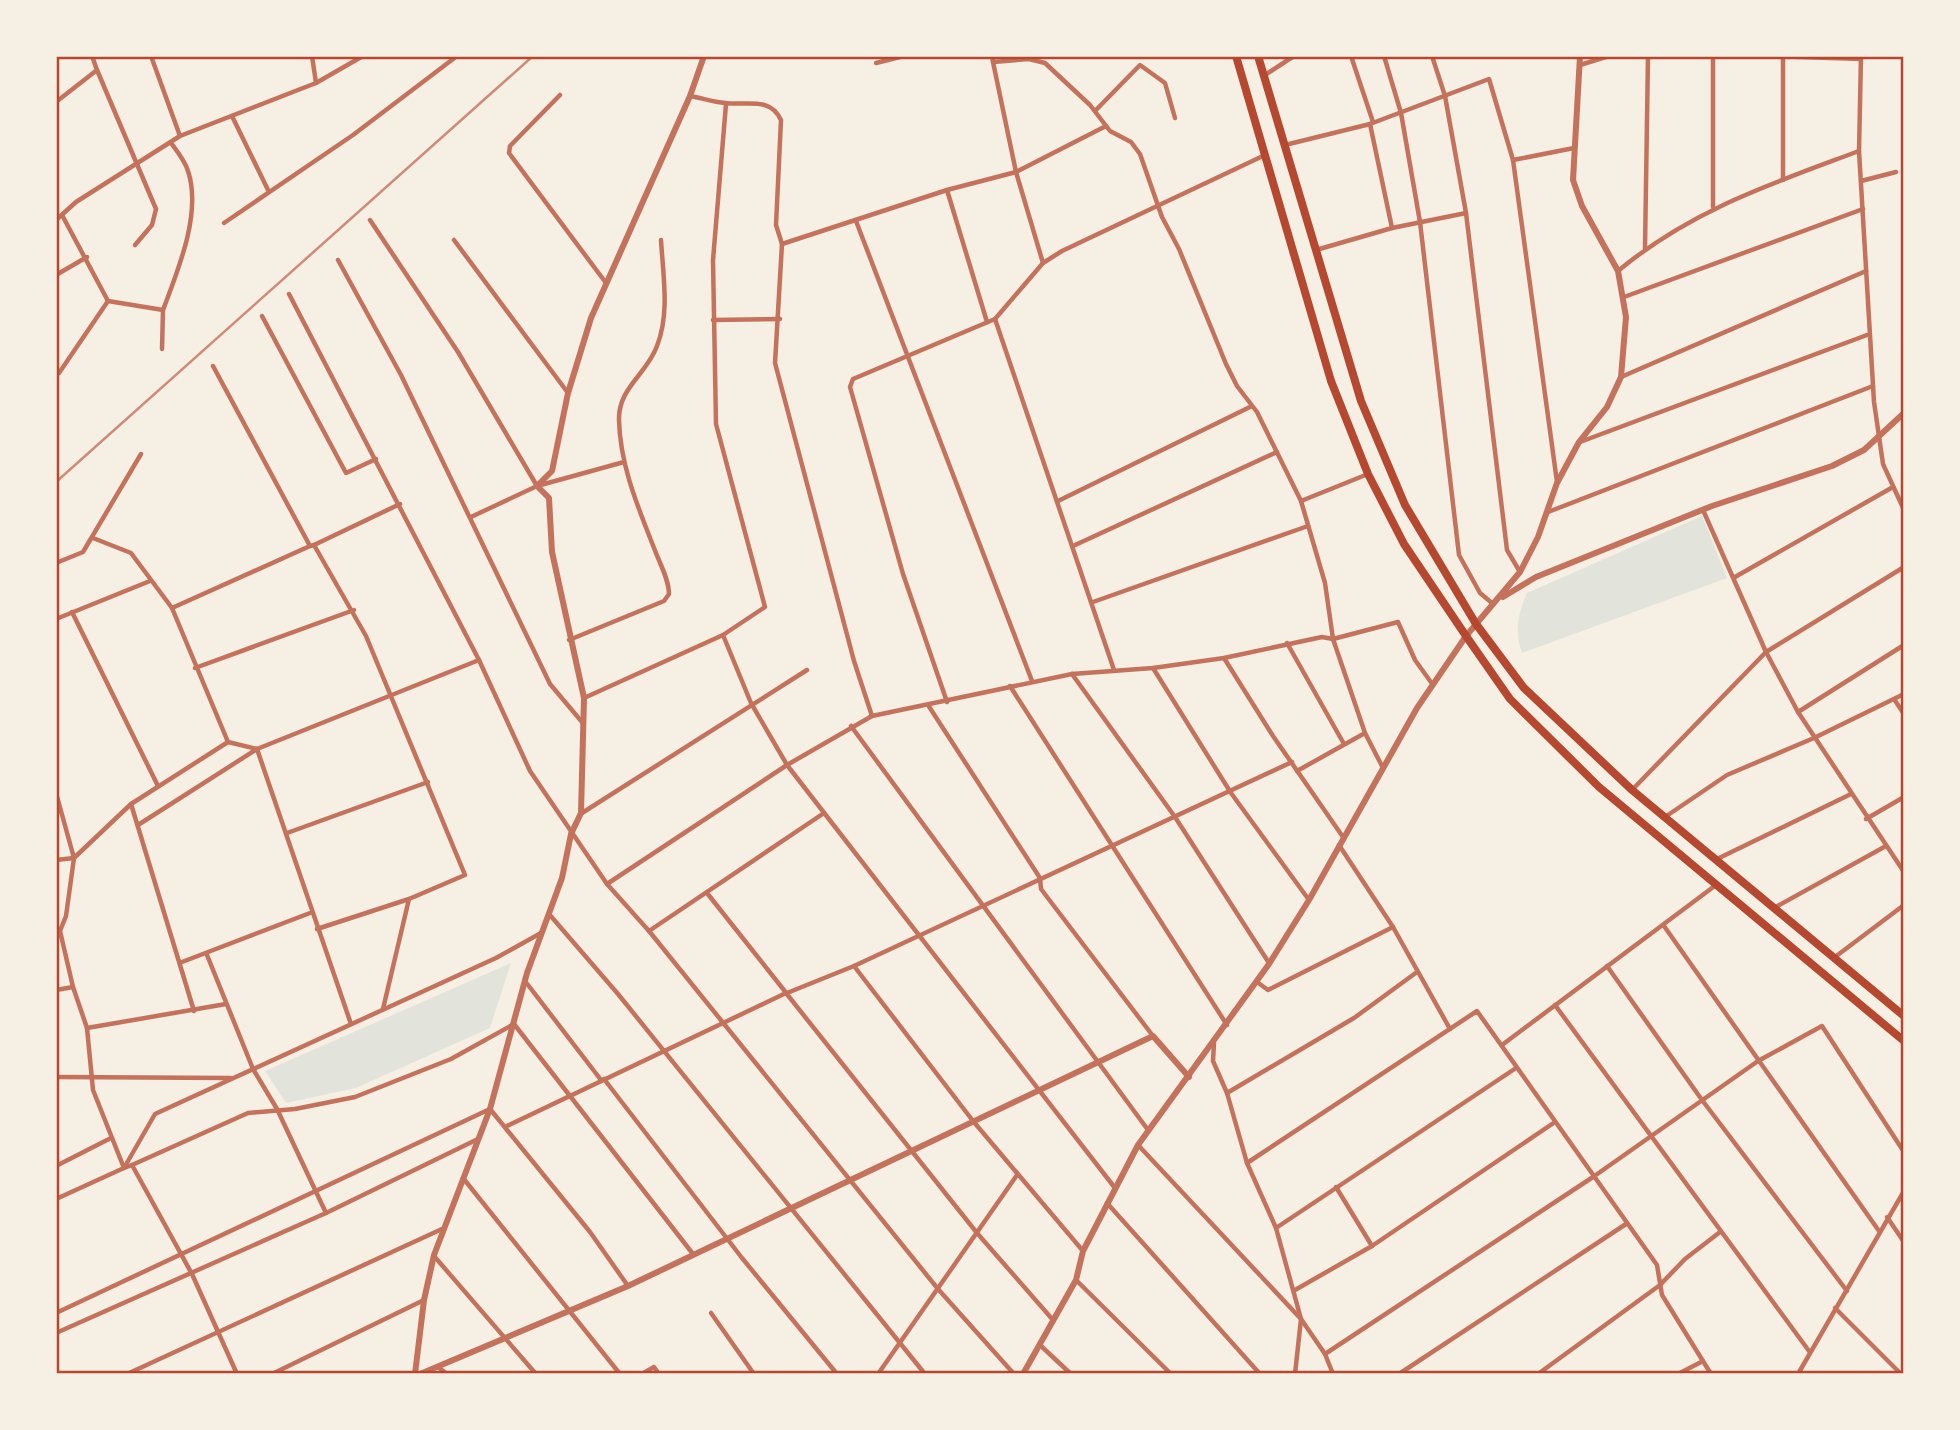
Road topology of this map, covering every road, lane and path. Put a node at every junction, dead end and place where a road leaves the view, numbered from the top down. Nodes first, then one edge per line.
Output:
1 (92, 56) edge
2 (150, 56) edge
3 (312, 56) edge
4 (363, 56) edge
5 (457, 56) edge
6 (704, 56) edge
7 (904, 56) edge
8 (1236, 56) edge
9 (1258, 56) edge
10 (1294, 56) edge
11 (1351, 56) edge
12 (1384, 56) edge
13 (1432, 56) edge
14 (1580, 56) edge
15 (1609, 56) edge
16 (1648, 56) edge
17 (1713, 56) edge
18 (1774, 56) edge
19 (1783, 56) edge
20 (1861, 58) edge
21 (449, 59) edge
22 (993, 59) edge
23 (876, 63) dead end
24 (1580, 65) junction
25 (97, 69) junction
26 (1265, 75) junction
27 (316, 83) junction
28 (560, 96) dead end
29 (690, 96) junction
30 (1445, 96) junction
31 (56, 102) edge
32 (726, 104) junction
33 (1095, 111) junction
34 (1401, 113) junction
35 (232, 116) junction
36 (1175, 118) dead end
37 (1372, 123) junction
38 (1106, 125) junction
39 (180, 136) junction
40 (171, 143) junction
41 (1284, 145) junction
42 (1574, 148) junction
43 (1859, 151) junction
44 (1265, 155) junction
45 (1513, 160) junction
46 (135, 164) junction
47 (1016, 172) junction
48 (1896, 172) dead end
49 (1783, 180) junction
50 (1861, 181) junction
51 (268, 190) junction
52 (947, 190) junction
53 (1158, 205) junction
54 (1713, 207) junction
55 (1864, 209) junction
56 (1466, 213) junction
57 (62, 215) junction
58 (56, 220) edge
59 (370, 220) dead end
60 (856, 221) junction
61 (1420, 222) junction
62 (224, 223) dead end
63 (1392, 228) junction
64 (454, 240) dead end
65 (661, 240) dead end
66 (782, 244) junction
67 (135, 245) dead end
68 (1645, 248) junction
69 (1316, 250) junction
70 (87, 257) junction
71 (338, 260) dead end
72 (1043, 263) junction
73 (1618, 271) junction
74 (1866, 271) junction
75 (56, 275) edge
76 (606, 282) junction
77 (289, 294) dead end
78 (1624, 297) junction
79 (108, 301) junction
80 (163, 310) junction
81 (262, 316) dead end
82 (780, 319) junction
83 (995, 319) junction
84 (713, 320) junction
85 (987, 322) junction
86 (1867, 335) junction
87 (162, 349) dead end
88 (906, 356) junction
89 (213, 366) dead end
90 (59, 373) dead end
91 (1621, 377) junction
92 (1873, 386) junction
93 (568, 393) junction
94 (1252, 406) junction
95 (1904, 413) edge
96 (1880, 434) junction
97 (1579, 442) junction
98 (1277, 452) junction
99 (141, 454) dead end
100 (376, 459) junction
101 (624, 462) junction
102 (1368, 474) junction
103 (1557, 483) junction
104 (537, 486) junction
105 (1893, 487) junction
106 (1058, 501) junction
107 (1301, 501) junction
108 (400, 504) junction
109 (1703, 509) junction
110 (1904, 510) edge
111 (1548, 512) junction
112 (471, 517) junction
113 (1308, 526) junction
114 (93, 538) junction
115 (312, 546) junction
116 (1073, 546) junction
117 (56, 563) edge
118 (1904, 567) edge
119 (1520, 572) junction
120 (1732, 573) junction
121 (150, 581) junction
122 (1093, 601) junction
123 (1492, 603) junction
124 (172, 608) junction
125 (354, 610) junction
126 (72, 612) junction
127 (56, 619) edge
128 (1476, 624) junction
129 (723, 635) junction
130 (1466, 636) junction
131 (1333, 639) junction
132 (569, 640) junction
133 (1287, 643) junction
134 (1904, 645) edge
135 (1766, 652) junction
136 (1224, 658) junction
137 (479, 660) junction
138 (195, 668) junction
139 (1153, 668) junction
140 (807, 670) dead end
141 (1114, 670) junction
142 (1072, 674) junction
143 (1032, 681) junction
144 (1010, 686) junction
145 (1434, 686) junction
146 (1904, 694) edge
147 (390, 695) junction
148 (584, 698) junction
149 (1894, 699) junction
150 (947, 702) junction
151 (751, 703) junction
152 (928, 705) junction
153 (1798, 712) junction
154 (1904, 714) edge
155 (872, 716) junction
156 (582, 722) junction
157 (851, 726) junction
158 (1365, 733) junction
159 (1814, 738) junction
160 (228, 742) junction
161 (1343, 744) junction
162 (257, 749) junction
163 (1292, 762) junction
164 (787, 765) junction
165 (1384, 769) junction
166 (1297, 771) junction
167 (428, 782) junction
168 (158, 786) junction
169 (1632, 790) junction
170 (56, 793) edge
171 (1231, 793) junction
172 (1852, 794) junction
173 (1904, 797) edge
174 (131, 804) junction
175 (581, 813) junction
176 (824, 813) junction
177 (1175, 817) junction
178 (1665, 818) junction
179 (1866, 819) junction
180 (138, 825) junction
181 (287, 833) junction
182 (571, 834) junction
183 (1341, 840) junction
184 (1111, 846) junction
185 (1886, 846) junction
186 (74, 858) junction
187 (56, 860) edge
188 (1715, 860) junction
189 (1904, 871) edge
190 (1040, 878) junction
191 (607, 884) junction
192 (1716, 885) junction
193 (707, 893) junction
194 (410, 900) junction
195 (1309, 900) junction
196 (981, 905) junction
197 (1904, 905) edge
198 (1774, 908) junction
199 (310, 913) junction
200 (549, 914) junction
201 (1664, 926) junction
202 (1393, 927) junction
203 (317, 929) junction
204 (58, 931) edge
205 (649, 931) junction
206 (542, 933) junction
207 (919, 934) junction
208 (207, 955) junction
209 (1835, 957) junction
210 (182, 962) junction
211 (1269, 964) junction
212 (854, 966) junction
213 (1607, 966) junction
214 (1417, 972) junction
215 (525, 981) junction
216 (1257, 982) junction
217 (73, 987) junction
218 (56, 990) edge
219 (786, 993) junction
220 (226, 1004) junction
221 (1555, 1005) junction
222 (382, 1010) junction
223 (194, 1011) junction
224 (1904, 1016) edge
225 (722, 1023) junction
226 (351, 1024) junction
227 (514, 1024) junction
228 (1227, 1025) junction
229 (87, 1028) junction
230 (1450, 1029) junction
231 (1153, 1036) junction
232 (1904, 1041) edge
233 (1214, 1043) junction
234 (1502, 1045) junction
235 (663, 1053) junction
236 (1758, 1061) junction
237 (1099, 1062) junction
238 (1516, 1068) junction
239 (253, 1069) junction
240 (91, 1075) junction
241 (56, 1077) edge
242 (1189, 1077) junction
243 (232, 1079) junction
244 (602, 1079) junction
245 (1038, 1091) junction
246 (1227, 1093) junction
247 (567, 1096) junction
248 (1702, 1100) junction
249 (277, 1109) junction
250 (491, 1110) junction
251 (973, 1121) junction
252 (1555, 1122) junction
253 (505, 1127) junction
254 (1149, 1131) junction
255 (1649, 1137) junction
256 (111, 1138) junction
257 (480, 1138) junction
258 (1138, 1145) junction
259 (911, 1150) junction
260 (1904, 1152) edge
261 (1247, 1163) junction
262 (132, 1165) junction
263 (56, 1166) edge
264 (124, 1168) junction
265 (1017, 1175) junction
266 (1593, 1177) junction
267 (462, 1178) junction
268 (850, 1180) junction
269 (1336, 1186) junction
270 (1115, 1188) junction
271 (1904, 1191) edge
272 (316, 1192) junction
273 (56, 1199) edge
274 (1107, 1202) junction
275 (789, 1207) junction
276 (326, 1213) junction
277 (1887, 1217) junction
278 (1626, 1224) junction
279 (1276, 1228) junction
280 (442, 1229) junction
281 (1880, 1231) junction
282 (1720, 1232) junction
283 (977, 1233) junction
284 (726, 1237) junction
285 (1904, 1242) edge
286 (1372, 1246) junction
287 (1083, 1251) junction
288 (178, 1254) junction
289 (693, 1254) junction
290 (434, 1255) junction
291 (192, 1273) junction
292 (1076, 1280) junction
293 (1660, 1285) junction
294 (628, 1286) junction
295 (938, 1289) junction
296 (1295, 1290) junction
297 (1847, 1291) junction
298 (424, 1300) junction
299 (1835, 1308) junction
300 (567, 1309) junction
301 (56, 1313) edge
302 (711, 1313) dead end
303 (1301, 1319) junction
304 (1053, 1320) junction
305 (218, 1332) junction
306 (56, 1333) edge
307 (506, 1336) junction
308 (899, 1344) junction
309 (1041, 1346) junction
310 (1809, 1351) junction
311 (1325, 1354) junction
312 (1703, 1361) junction
313 (438, 1367) junction
314 (127, 1374) edge
315 (237, 1374) edge
316 (272, 1374) edge
317 (417, 1374) edge
318 (447, 1374) edge
319 (536, 1374) edge
320 (620, 1374) edge
321 (642, 1374) edge
322 (659, 1374) edge
323 (754, 1374) edge
324 (837, 1374) edge
325 (878, 1374) edge
326 (925, 1374) edge
327 (1014, 1374) edge
328 (1023, 1374) edge
329 (1071, 1374) edge
330 (1171, 1374) edge
331 (1260, 1374) edge
332 (1295, 1374) edge
333 (1333, 1374) edge
334 (1399, 1374) edge
335 (1538, 1374) edge
336 (1678, 1374) edge
337 (1711, 1374) edge
338 (1798, 1374) edge
339 (1901, 1374) edge

1 - 25 street
2 - 39 street
3 - 27 street
4 - 27 street
5 - 21 street
6 - 29 street
7 - 23 street
8 - 44 highway
9 - 26 highway
10 - 26 street
11 - 37 street
12 - 34 street
13 - 30 street
14 - 24 street
15 - 24 street
16 - 68 street
17 - 54 street
18 - 19 street
19 - 20 street
19 - 49 street
20 - 43 street
21 - 51 street
22 - 33 street
22 - 47 street
24 - 42 street
25 - 31 street
25 - 46 street
26 - 41 highway
27 - 35 street
28 - 76 street
29 - 32 street
29 - 76 street
30 - 34 street
30 - 45 street
30 - 56 street
32 - 66 street
32 - 84 street
33 - 36 street
33 - 38 street
34 - 37 street
34 - 61 street
35 - 39 street
35 - 51 street
37 - 41 street
37 - 63 street
38 - 47 street
38 - 53 street
39 - 40 street
40 - 46 street
40 - 80 street
41 - 69 highway
42 - 45 street
42 - 73 street
43 - 49 street
43 - 50 street
44 - 53 street
44 - 102 highway
45 - 103 street
46 - 57 street
46 - 67 street
47 - 52 street
47 - 72 street
48 - 50 street
49 - 54 street
50 - 55 street
51 - 62 street
52 - 60 street
52 - 85 street
53 - 72 street
53 - 94 street
54 - 68 street
55 - 74 street
55 - 78 street
56 - 61 street
56 - 119 street
57 - 58 street
57 - 70 street
59 - 104 street
60 - 66 street
60 - 88 street
61 - 63 street
61 - 123 street
63 - 69 street
64 - 93 street
65 - 101 street
66 - 82 street
68 - 73 street
69 - 128 highway
70 - 75 street
70 - 79 street
71 - 112 street
72 - 83 street
73 - 78 street
74 - 86 street
74 - 91 street
76 - 93 street
77 - 100 street
78 - 91 street
79 - 80 street
79 - 90 street
80 - 87 street
81 - 100 street
82 - 84 street
82 - 155 street
83 - 85 street
83 - 106 street
84 - 129 street
85 - 88 street
86 - 92 street
86 - 97 street
88 - 143 street
88 - 150 street
89 - 115 street
91 - 97 street
92 - 96 street
92 - 111 street
93 - 104 street
94 - 98 street
94 - 106 street
95 - 96 street
96 - 105 street
96 - 109 street
97 - 103 street
98 - 107 street
98 - 116 street
99 - 114 street
100 - 108 street
101 - 104 street
101 - 132 street
102 - 107 street
102 - 130 highway
103 - 111 street
104 - 112 street
104 - 132 street
105 - 110 street
105 - 120 street
106 - 116 street
107 - 113 street
108 - 115 street
108 - 137 street
109 - 120 street
109 - 123 street
111 - 119 street
112 - 156 street
113 - 122 street
113 - 131 street
114 - 117 street
114 - 121 street
115 - 124 street
115 - 125 street
116 - 122 street
118 - 135 street
119 - 123 street
120 - 135 street
121 - 124 street
121 - 126 street
122 - 141 street
123 - 128 street
124 - 138 street
125 - 138 street
125 - 147 street
126 - 127 street
126 - 168 street
128 - 130 street
128 - 169 highway
129 - 148 street
129 - 151 street
130 - 145 street
130 - 192 highway
131 - 133 street
131 - 145 street
131 - 158 street
132 - 148 street
133 - 136 street
133 - 161 street
134 - 153 street
135 - 153 street
135 - 169 street
136 - 139 street
136 - 163 street
137 - 147 street
137 - 182 street
138 - 160 street
139 - 141 street
139 - 171 street
140 - 151 street
141 - 142 street
142 - 143 street
142 - 177 street
143 - 144 street
144 - 150 street
144 - 184 street
145 - 165 street
146 - 149 street
147 - 162 street
147 - 167 street
148 - 156 street
149 - 154 street
149 - 159 street
150 - 152 street
151 - 164 street
151 - 175 street
152 - 155 street
152 - 190 street
153 - 159 street
155 - 157 street
156 - 175 street
157 - 164 street
157 - 196 street
158 - 161 street
158 - 165 street
159 - 172 street
159 - 178 street
160 - 162 street
160 - 168 street
161 - 166 street
162 - 180 street
162 - 181 street
163 - 166 street
163 - 171 street
164 - 176 street
164 - 191 street
165 - 183 street
166 - 183 street
167 - 181 street
167 - 194 street
168 - 174 street
169 - 178 highway
170 - 186 street
171 - 177 street
171 - 195 street
172 - 179 street
172 - 188 street
173 - 179 street
174 - 180 street
174 - 186 street
175 - 182 street
176 - 193 street
176 - 207 street
177 - 184 street
177 - 211 street
178 - 188 highway
179 - 185 street
180 - 210 street
181 - 199 street
182 - 191 street
182 - 200 street
183 - 195 street
183 - 202 street
184 - 190 street
184 - 228 street
185 - 189 street
185 - 198 street
186 - 187 street
186 - 204 street
188 - 198 highway
190 - 196 street
190 - 231 street
191 - 205 street
192 - 201 street
192 - 232 highway
193 - 205 street
193 - 219 street
194 - 203 street
194 - 222 street
195 - 211 street
196 - 207 street
196 - 237 street
197 - 209 street
198 - 209 highway
199 - 203 street
199 - 208 street
200 - 206 street
200 - 235 street
201 - 213 street
201 - 236 street
202 - 214 street
202 - 216 street
203 - 226 street
204 - 217 street
205 - 225 street
206 - 215 street
206 - 222 street
207 - 212 street
207 - 245 street
208 - 210 street
208 - 220 street
209 - 224 highway
210 - 223 street
211 - 216 street
212 - 219 street
212 - 251 street
213 - 221 street
213 - 248 street
214 - 230 street
214 - 246 street
215 - 227 street
215 - 244 street
216 - 228 street
217 - 218 street
217 - 229 street
219 - 225 street
219 - 259 street
220 - 223 street
220 - 239 street
221 - 234 street
221 - 255 street
222 - 226 street
223 - 229 street
225 - 235 street
225 - 268 street
226 - 239 street
227 - 247 street
227 - 249 street
227 - 250 street
228 - 233 street
229 - 240 street
230 - 234 street
230 - 261 street
231 - 237 street
231 - 242 street
233 - 242 street
233 - 246 street
234 - 238 street
235 - 244 street
235 - 275 street
236 - 248 street
236 - 260 street
236 - 281 street
237 - 245 street
237 - 254 street
238 - 252 street
238 - 269 street
239 - 243 street
239 - 249 street
240 - 241 street
240 - 243 street
240 - 256 street
242 - 254 street
243 - 264 street
244 - 247 street
244 - 284 street
245 - 251 street
245 - 270 street
246 - 261 street
247 - 253 street
247 - 289 street
248 - 255 street
248 - 297 street
249 - 262 street
249 - 272 street
250 - 253 street
250 - 257 street
250 - 272 street
251 - 259 street
251 - 265 street
252 - 266 street
252 - 286 street
253 - 294 street
254 - 258 street
255 - 266 street
255 - 282 street
256 - 263 street
256 - 264 street
257 - 267 street
257 - 276 street
258 - 270 street
258 - 303 street
259 - 268 street
259 - 283 street
261 - 279 street
262 - 264 street
262 - 288 street
264 - 273 street
265 - 283 street
265 - 287 street
266 - 278 street
266 - 311 street
267 - 280 street
267 - 300 street
268 - 275 street
268 - 295 street
269 - 279 street
269 - 286 street
270 - 274 street
271 - 277 street
272 - 276 street
272 - 288 street
274 - 287 street
274 - 331 street
275 - 284 street
275 - 308 street
276 - 291 street
277 - 281 street
277 - 285 street
278 - 293 street
278 - 334 street
279 - 296 street
280 - 290 street
280 - 305 street
281 - 297 street
282 - 293 street
282 - 310 street
283 - 295 street
283 - 304 street
284 - 289 street
284 - 324 street
286 - 296 street
287 - 292 street
288 - 291 street
288 - 301 street
289 - 294 street
290 - 298 street
290 - 307 street
291 - 305 street
291 - 306 street
292 - 304 street
292 - 330 street
293 - 312 street
293 - 335 street
294 - 300 street
295 - 308 street
295 - 327 street
296 - 303 street
297 - 299 street
298 - 316 street
298 - 317 street
299 - 310 street
299 - 339 street
300 - 307 street
300 - 320 street
302 - 323 street
303 - 311 street
303 - 332 street
304 - 309 street
305 - 314 street
305 - 315 street
307 - 313 street
307 - 319 street
308 - 325 street
308 - 326 street
309 - 328 street
309 - 329 street
310 - 338 street
311 - 333 street
312 - 336 street
312 - 337 street
313 - 317 street
313 - 318 street
321 - 322 street

